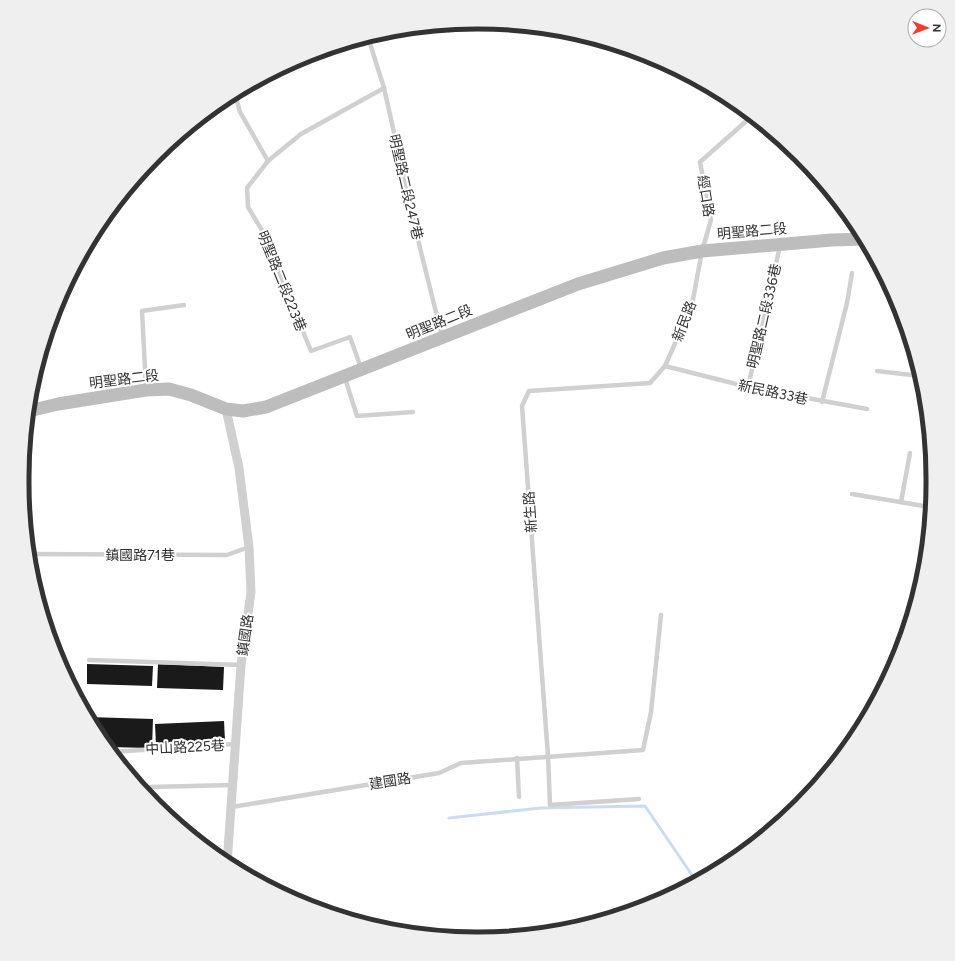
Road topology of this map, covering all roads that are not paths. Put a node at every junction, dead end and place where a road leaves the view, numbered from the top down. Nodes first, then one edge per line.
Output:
1 (370, 42) edge
2 (384, 88) junction
3 (236, 100) edge
4 (748, 120) edge
5 (268, 161) junction
6 (857, 239) edge
7 (780, 244) junction
8 (702, 251) junction
9 (852, 273) dead end
10 (184, 305) dead end
11 (443, 338) junction
12 (665, 366) junction
13 (361, 370) junction
14 (877, 371) dead end
15 (914, 375) edge
16 (344, 376) junction
17 (650, 383) joint
18 (748, 387) junction
19 (146, 390) junction
20 (822, 402) junction
21 (226, 409) junction
22 (867, 409) dead end
23 (35, 410) edge
24 (413, 412) dead end
25 (910, 453) dead end
26 (852, 494) dead end
27 (901, 502) junction
28 (925, 506) edge
29 (249, 547) junction
30 (35, 554) edge
31 (661, 615) dead end
32 (89, 660) dead end
33 (241, 665) junction
34 (235, 744) junction
35 (118, 752) edge
36 (548, 756) junction
37 (517, 758) junction
38 (233, 786) junction
39 (150, 787) dead end
40 (519, 797) dead end
41 (639, 800) dead end
42 (232, 807) junction
43 (228, 856) edge

1 - 2 lane, 明聖路二段247巷
2 - 5 lane, 明聖路二段223巷
2 - 11 lane, 明聖路二段247巷
3 - 5 lane
4 - 8 lane, 經口路
5 - 13 lane, 明聖路二段223巷
6 - 7 street, 明聖路二段
7 - 8 street, 明聖路二段
7 - 18 lane, 明聖路二段336巷
8 - 11 street, 明聖路二段
8 - 12 lane, 新民路
9 - 20 lane, 新民路33巷
10 - 19 lane
11 - 13 street, 明聖路二段
12 - 17 lane, 新民路
12 - 18 lane, 新民路33巷
13 - 16 street, 明聖路二段
14 - 15 lane
16 - 21 street, 明聖路二段
16 - 24 lane
17 - 36 lane, 新生路
18 - 20 lane, 新民路33巷
19 - 21 street, 明聖路二段
19 - 23 street, 明聖路二段
20 - 22 lane
21 - 29 street, 鎮國路
25 - 27 lane
26 - 27 lane
27 - 28 lane
29 - 30 lane, 鎮國路71巷
29 - 33 street, 鎮國路
31 - 36 lane, 建國路
32 - 33 lane
33 - 34 street, 鎮國路
34 - 35 lane, 中山路225巷
34 - 38 street, 鎮國路
36 - 37 lane, 建國路
36 - 41 lane
37 - 40 lane
37 - 42 lane, 建國路
38 - 39 lane
38 - 42 street, 鎮國路
42 - 43 street, 鎮國路

